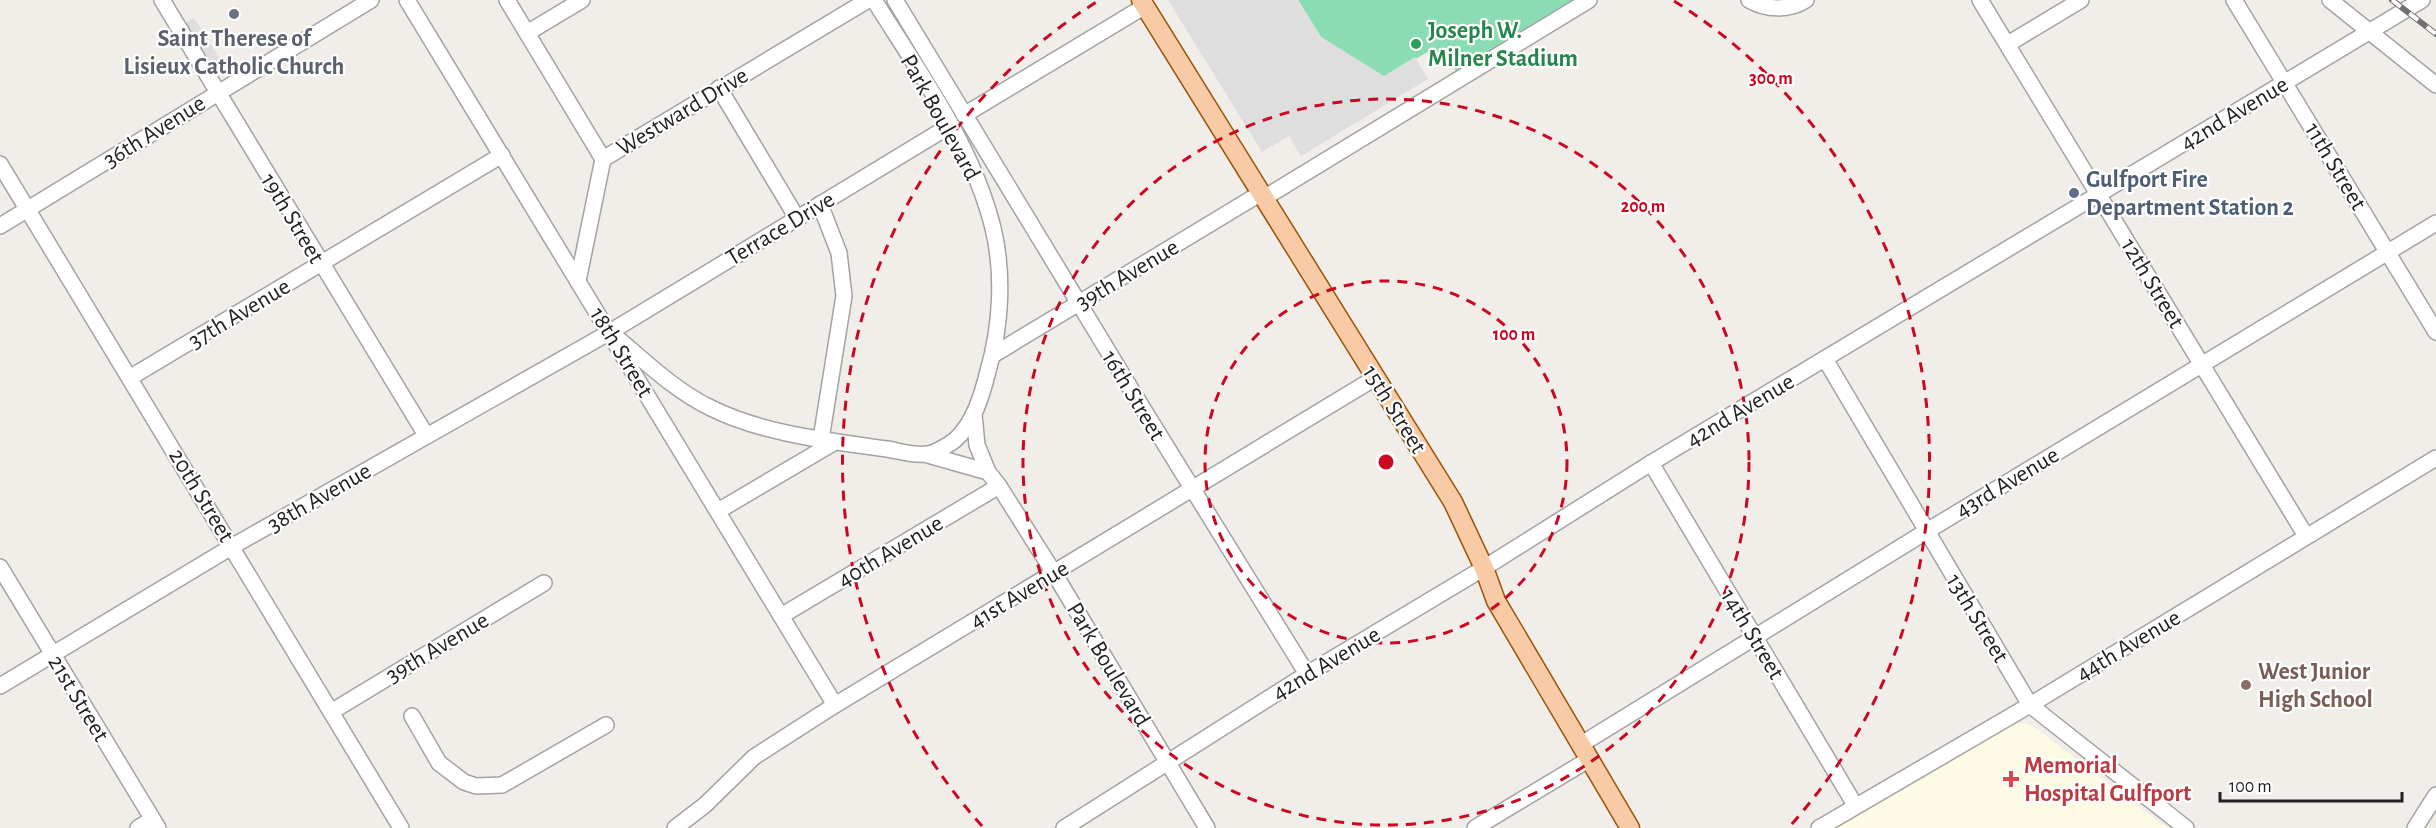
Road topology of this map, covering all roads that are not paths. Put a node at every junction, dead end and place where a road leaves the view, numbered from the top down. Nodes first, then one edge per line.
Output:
1 (162, 0) edge
2 (371, 0) edge
3 (407, 0) edge
4 (507, 0) edge
5 (582, 0) edge
6 (868, 0) edge
7 (874, 0) edge
8 (895, 0) edge
9 (1589, 0) edge
10 (1749, 0) edge
11 (1806, 0) edge
12 (1980, 0) edge
13 (2081, 0) edge
14 (2235, 0) edge
15 (2330, 0) edge
16 (2422, 0) edge
17 (1143, 3) edge
18 (2369, 31) junction
19 (527, 33) junction
20 (2008, 44) junction
21 (2285, 83) junction
22 (2436, 85) edge
23 (719, 88) junction
24 (216, 93) junction
25 (964, 115) junction
26 (951, 125) junction
27 (502, 155) junction
28 (603, 159) junction
29 (0, 164) edge
30 (1008, 187) junction
31 (2099, 194) junction
32 (1262, 195) junction
33 (820, 204) junction
34 (28, 210) junction
35 (797, 218) junction
36 (2436, 223) edge
37 (0, 226) edge
38 (2388, 252) junction
39 (321, 264) junction
40 (578, 281) junction
41 (1078, 304) junction
42 (2436, 332) edge
43 (610, 333) junction
44 (993, 355) junction
45 (1825, 359) junction
46 (2202, 364) junction
47 (131, 377) junction
48 (1376, 378) junction
49 (974, 415) junction
50 (426, 435) junction
51 (828, 440) junction
52 (928, 454) junction
53 (2436, 458) edge
54 (1651, 463) junction
55 (988, 472) junction
56 (999, 486) junction
57 (1192, 489) junction
58 (718, 511) junction
59 (1926, 531) junction
60 (2306, 536) junction
61 (233, 546) junction
62 (0, 567) edge
63 (1484, 568) junction
64 (1054, 573) junction
65 (544, 583) dead end
66 (781, 616) junction
67 (1755, 637) junction
68 (52, 655) junction
69 (1307, 674) junction
70 (0, 686) edge
71 (835, 705) junction
72 (2030, 705) junction
73 (331, 712) junction
74 (412, 716) dead end
75 (606, 725) dead end
76 (1584, 752) junction
77 (1168, 763) junction
78 (2436, 795) edge
79 (1855, 805) junction
80 (155, 824) edge
81 (138, 828) edge
82 (401, 828) edge
83 (675, 828) edge
84 (1064, 828) edge
85 (1207, 828) edge
86 (1475, 828) edge
87 (1630, 828) edge
88 (1819, 828) edge
89 (2186, 828) edge
90 (2415, 828) edge

1 - 24 street, 19th Street
2 - 24 street, 36th Avenue
3 - 27 street, 18th Street
4 - 19 street
5 - 19 street
6 - 23 street, Westward Drive
7 - 26 street, Park Boulevard
8 - 25 street, Park Boulevard
9 - 32 street, 39th Avenue
10 - 11 street
12 - 20 street, 12th Street
13 - 20 street
14 - 21 street, 11th Street
15 - 18 street
16 - 18 street, 42nd Avenue
17 - 25 street
17 - 32 main road, 15th Street
18 - 21 street, 42nd Avenue
18 - 22 street
19 - 28 street
20 - 31 street, 12th Street
21 - 31 street, 42nd Avenue
21 - 38 street, 11th Street
23 - 28 street, Westward Drive
23 - 35 street
24 - 34 street, 36th Avenue
24 - 39 street, 19th Street
25 - 30 street, 16th Street
26 - 30 street
26 - 33 street, Terrace Drive
26 - 44 street, Park Boulevard
27 - 39 street, 37th Avenue
27 - 40 street, 18th Street
28 - 40 street, Westward Drive
29 - 34 street, 20th Street
30 - 41 street, 16th Street
31 - 45 street, 42nd Avenue
31 - 46 street, 12th Street
32 - 41 street, 39th Avenue
32 - 48 main road, 15th Street
33 - 35 street, Terrace Drive
33 - 51 street
34 - 37 street, 36th Avenue
34 - 47 street, 20th Street
35 - 43 street, Terrace Drive
36 - 38 street, 43rd Avenue
38 - 42 street, 11th Street
38 - 46 street, 43rd Avenue
39 - 47 street, 37th Avenue
39 - 50 street, 19th Street
40 - 43 street, 18th Street
41 - 44 street, 39th Avenue
41 - 57 street, 16th Street
43 - 50 street, 38th Avenue
43 - 51 street
43 - 58 street, 18th Street
44 - 49 street, Park Boulevard
45 - 54 street, 42nd Avenue
45 - 59 street, 13th Street
46 - 59 street, 43rd Avenue
46 - 60 street, 12th Street
47 - 61 street, 20th Street
48 - 57 street, 41st Avenue
48 - 63 main road, 15th Street
49 - 52 street, Park Boulevard
49 - 55 street, Park Boulevard
50 - 61 street, 38th Avenue
51 - 52 street
51 - 58 street
52 - 55 street
53 - 60 street, 44th Avenue
54 - 63 street, 42nd Avenue
54 - 67 street, 14th Street
55 - 56 street, Park Boulevard
56 - 64 street, Park Boulevard
56 - 66 street, 40th Avenue
57 - 64 street, 41st Avenue
57 - 69 street, 16th Street
58 - 66 street, 18th Street
59 - 67 street, 43rd Avenue
59 - 72 street, 13th Street
60 - 72 street, 44th Avenue
61 - 68 street, 38th Avenue
61 - 73 street, 20th Street
62 - 68 street, 21st Street
63 - 69 street, 42nd Avenue
63 - 76 main road, 15th Street
64 - 71 street, 41st Avenue
64 - 77 street, Park Boulevard
65 - 73 street, 39th Avenue
66 - 71 street, 18th Street
67 - 76 street, 43rd Avenue
67 - 79 street, 14th Street
68 - 70 street, 38th Avenue
68 - 80 street, 21st Street
69 - 77 street, 42nd Avenue
71 - 83 street, 41st Avenue
72 - 79 street, 44th Avenue
72 - 89 street, 13th Street
73 - 82 street, 20th Street
74 - 75 street
76 - 86 street, 43rd Avenue
76 - 87 main road, 15th Street
77 - 84 street, 42nd Avenue
77 - 85 street, Park Boulevard
78 - 90 street
79 - 88 street, 44th Avenue
80 - 81 street

